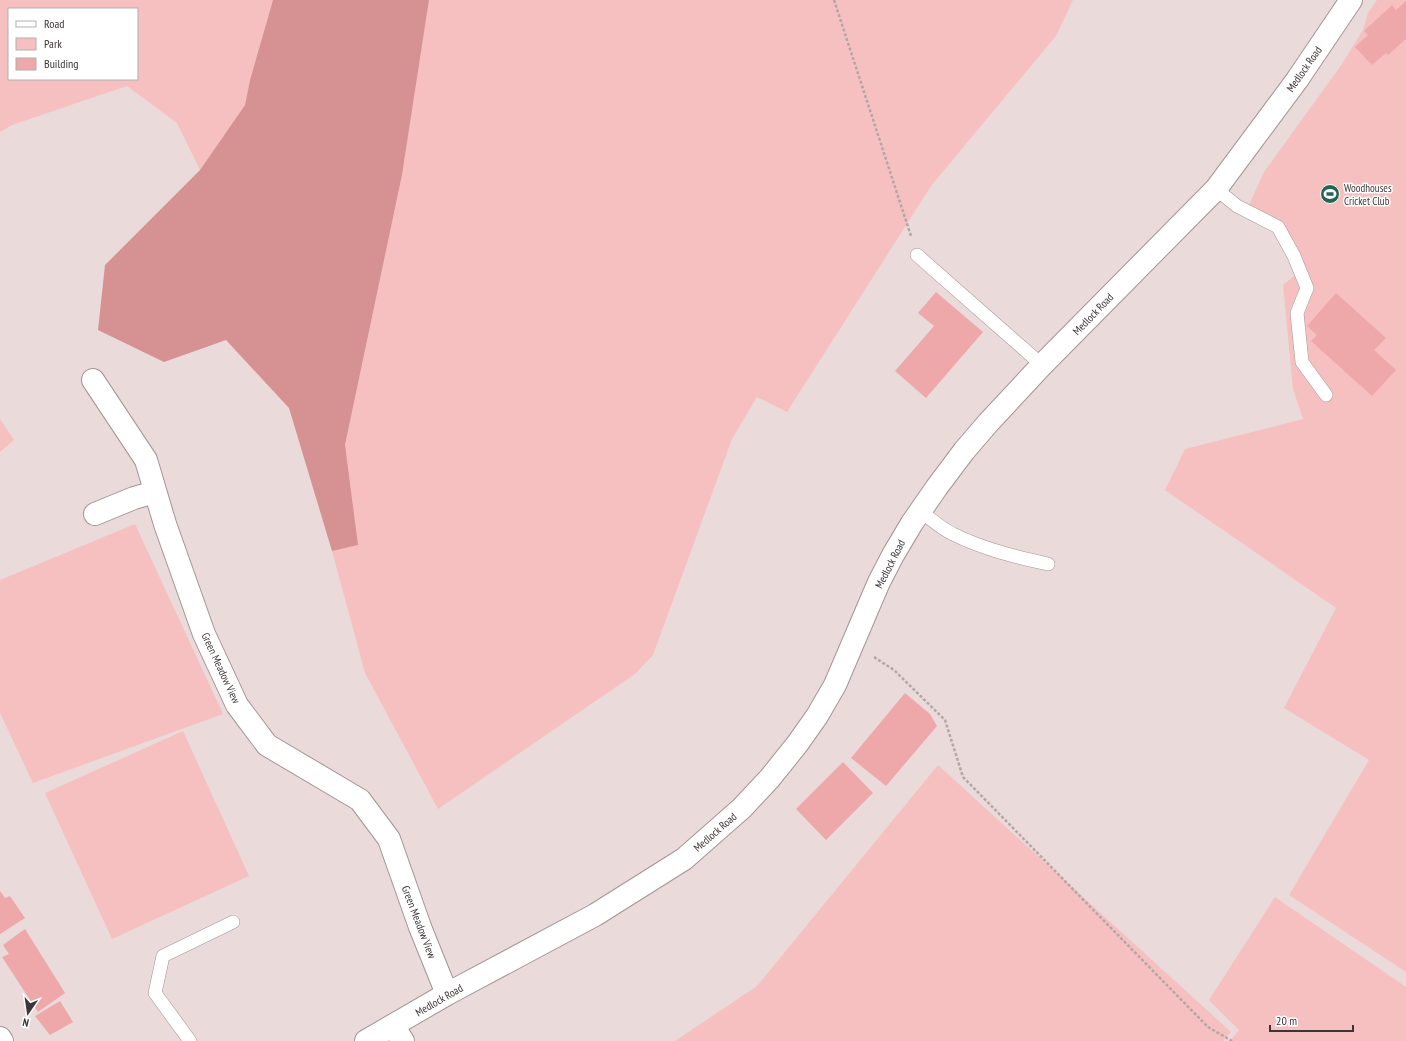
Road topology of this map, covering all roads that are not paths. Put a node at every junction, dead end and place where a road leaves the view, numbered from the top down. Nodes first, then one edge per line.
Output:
1 (1351, 0) edge
2 (1216, 189) junction
3 (917, 255) road end
4 (1042, 366) junction
5 (93, 380) dead end
6 (1326, 395) dead end
7 (155, 492) junction
8 (920, 511) junction
9 (95, 514) dead end
10 (1048, 564) dead end
11 (233, 922) dead end
12 (447, 994) junction
13 (398, 1033) edge
14 (0, 1038) edge
15 (2, 1041) edge
16 (190, 1041) edge
17 (366, 1041) edge

1 - 2 street, Medlock Road
2 - 4 street, Medlock Road
2 - 6 lane
3 - 4 lane
4 - 8 street, Medlock Road
5 - 7 street, Green Meadow View
7 - 9 street
7 - 12 street, Green Meadow View
8 - 10 lane
8 - 12 street, Medlock Road
11 - 16 lane
12 - 13 street, Medlock Road
13 - 17 street, Medlock Road
14 - 15 street

